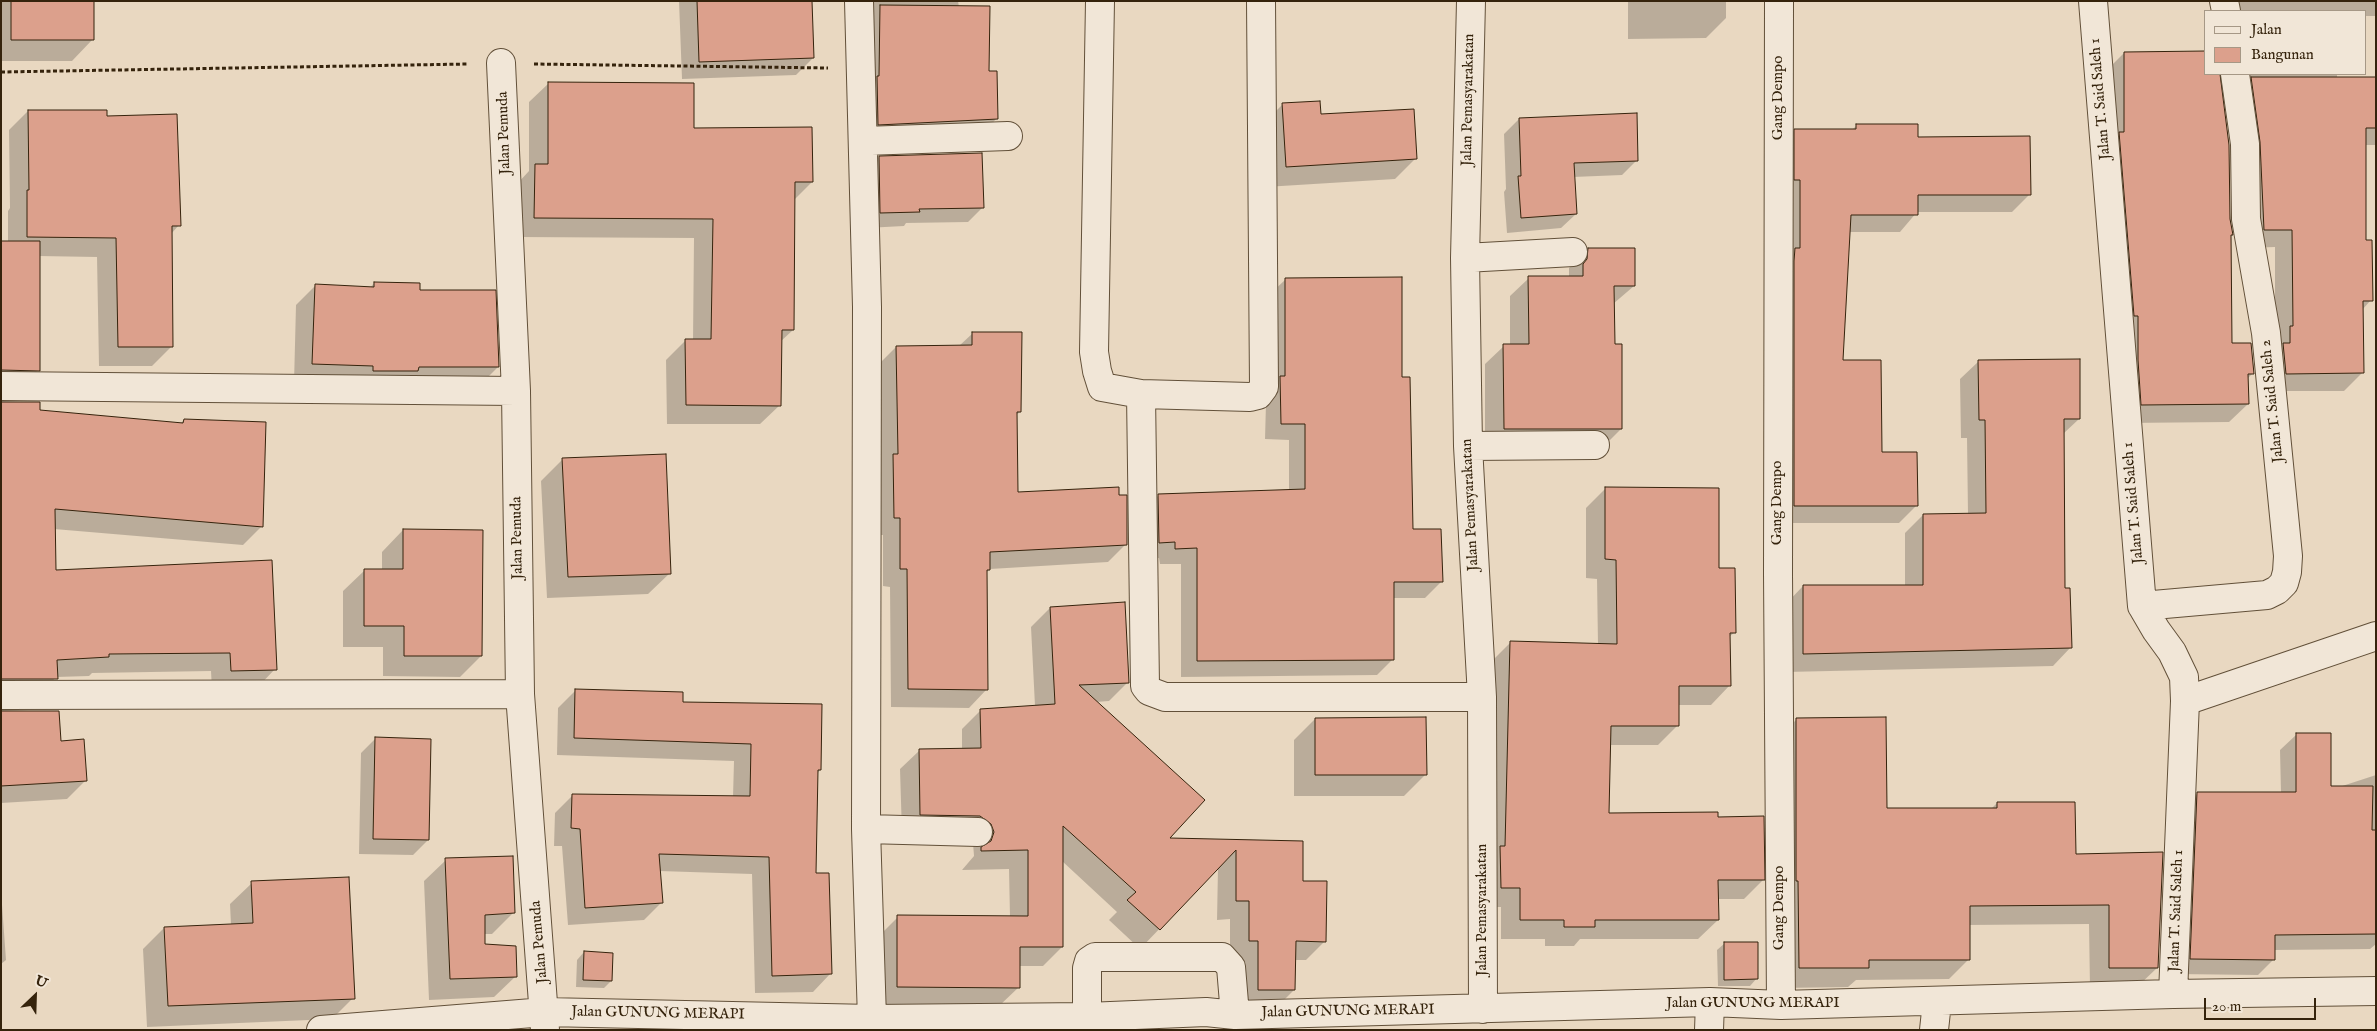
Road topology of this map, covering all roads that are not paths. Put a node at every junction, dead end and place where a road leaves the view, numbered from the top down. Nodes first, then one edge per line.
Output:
1 (860, 1) edge
2 (1100, 1) edge
3 (1261, 1) edge
4 (1471, 1) edge
5 (1779, 1) edge
6 (2093, 1) edge
7 (501, 63) road end
8 (2235, 75) edge
9 (1008, 136) dead end
10 (864, 141) junction
11 (1573, 252) dead end
12 (1465, 258) junction
13 (1, 386) edge
14 (516, 391) junction
15 (1141, 394) junction
16 (1595, 445) dead end
17 (1468, 446) junction
18 (2142, 606) junction
19 (2376, 636) edge
20 (520, 694) junction
21 (1, 695) edge
22 (1482, 696) junction
23 (2185, 701) junction
24 (866, 829) junction
25 (978, 832) dead end
26 (2376, 991) edge
27 (2173, 994) junction
28 (1710, 1002) junction
29 (1937, 1002) junction
30 (1781, 1006) junction
31 (1483, 1009) junction
32 (1235, 1014) junction
33 (1087, 1017) junction
34 (872, 1019) junction
35 (545, 1021) edge
36 (1206, 1021) edge
37 (321, 1030) edge
38 (1709, 1030) edge
39 (1934, 1030) edge

1 - 10 street
2 - 15 street
3 - 15 street
4 - 12 street, Jalan Pemasyarakatan
5 - 30 street, Gang Dempo
6 - 18 street, Jalan T. Said Saleh 1
7 - 14 street, Jalan Pemuda
8 - 18 street, Jalan T. Said Saleh 2
9 - 10 street
10 - 24 street
11 - 12 street
12 - 17 street, Jalan Pemasyarakatan
13 - 14 street
14 - 20 street, Jalan Pemuda
15 - 22 street
16 - 17 street
17 - 22 street, Jalan Pemasyarakatan
18 - 23 street, Jalan T. Said Saleh 1
19 - 23 street
20 - 21 street
20 - 35 street, Jalan Pemuda
22 - 31 street, Jalan Pemasyarakatan
23 - 27 street, Jalan T. Said Saleh 1
24 - 25 street
24 - 34 street
26 - 27 street, Jalan GUNUNG MERAPI
27 - 29 street, Jalan GUNUNG MERAPI
28 - 30 street, Jalan GUNUNG MERAPI
28 - 31 street, Jalan GUNUNG MERAPI
28 - 38 street
29 - 30 street, Jalan GUNUNG MERAPI
29 - 39 street
31 - 32 street, Jalan GUNUNG MERAPI
32 - 33 street
32 - 36 street, Jalan GUNUNG MERAPI
33 - 34 street, Jalan GUNUNG MERAPI
33 - 36 street, Jalan GUNUNG MERAPI
34 - 35 street, Jalan GUNUNG MERAPI
35 - 37 street, Jalan GUNUNG MERAPI

